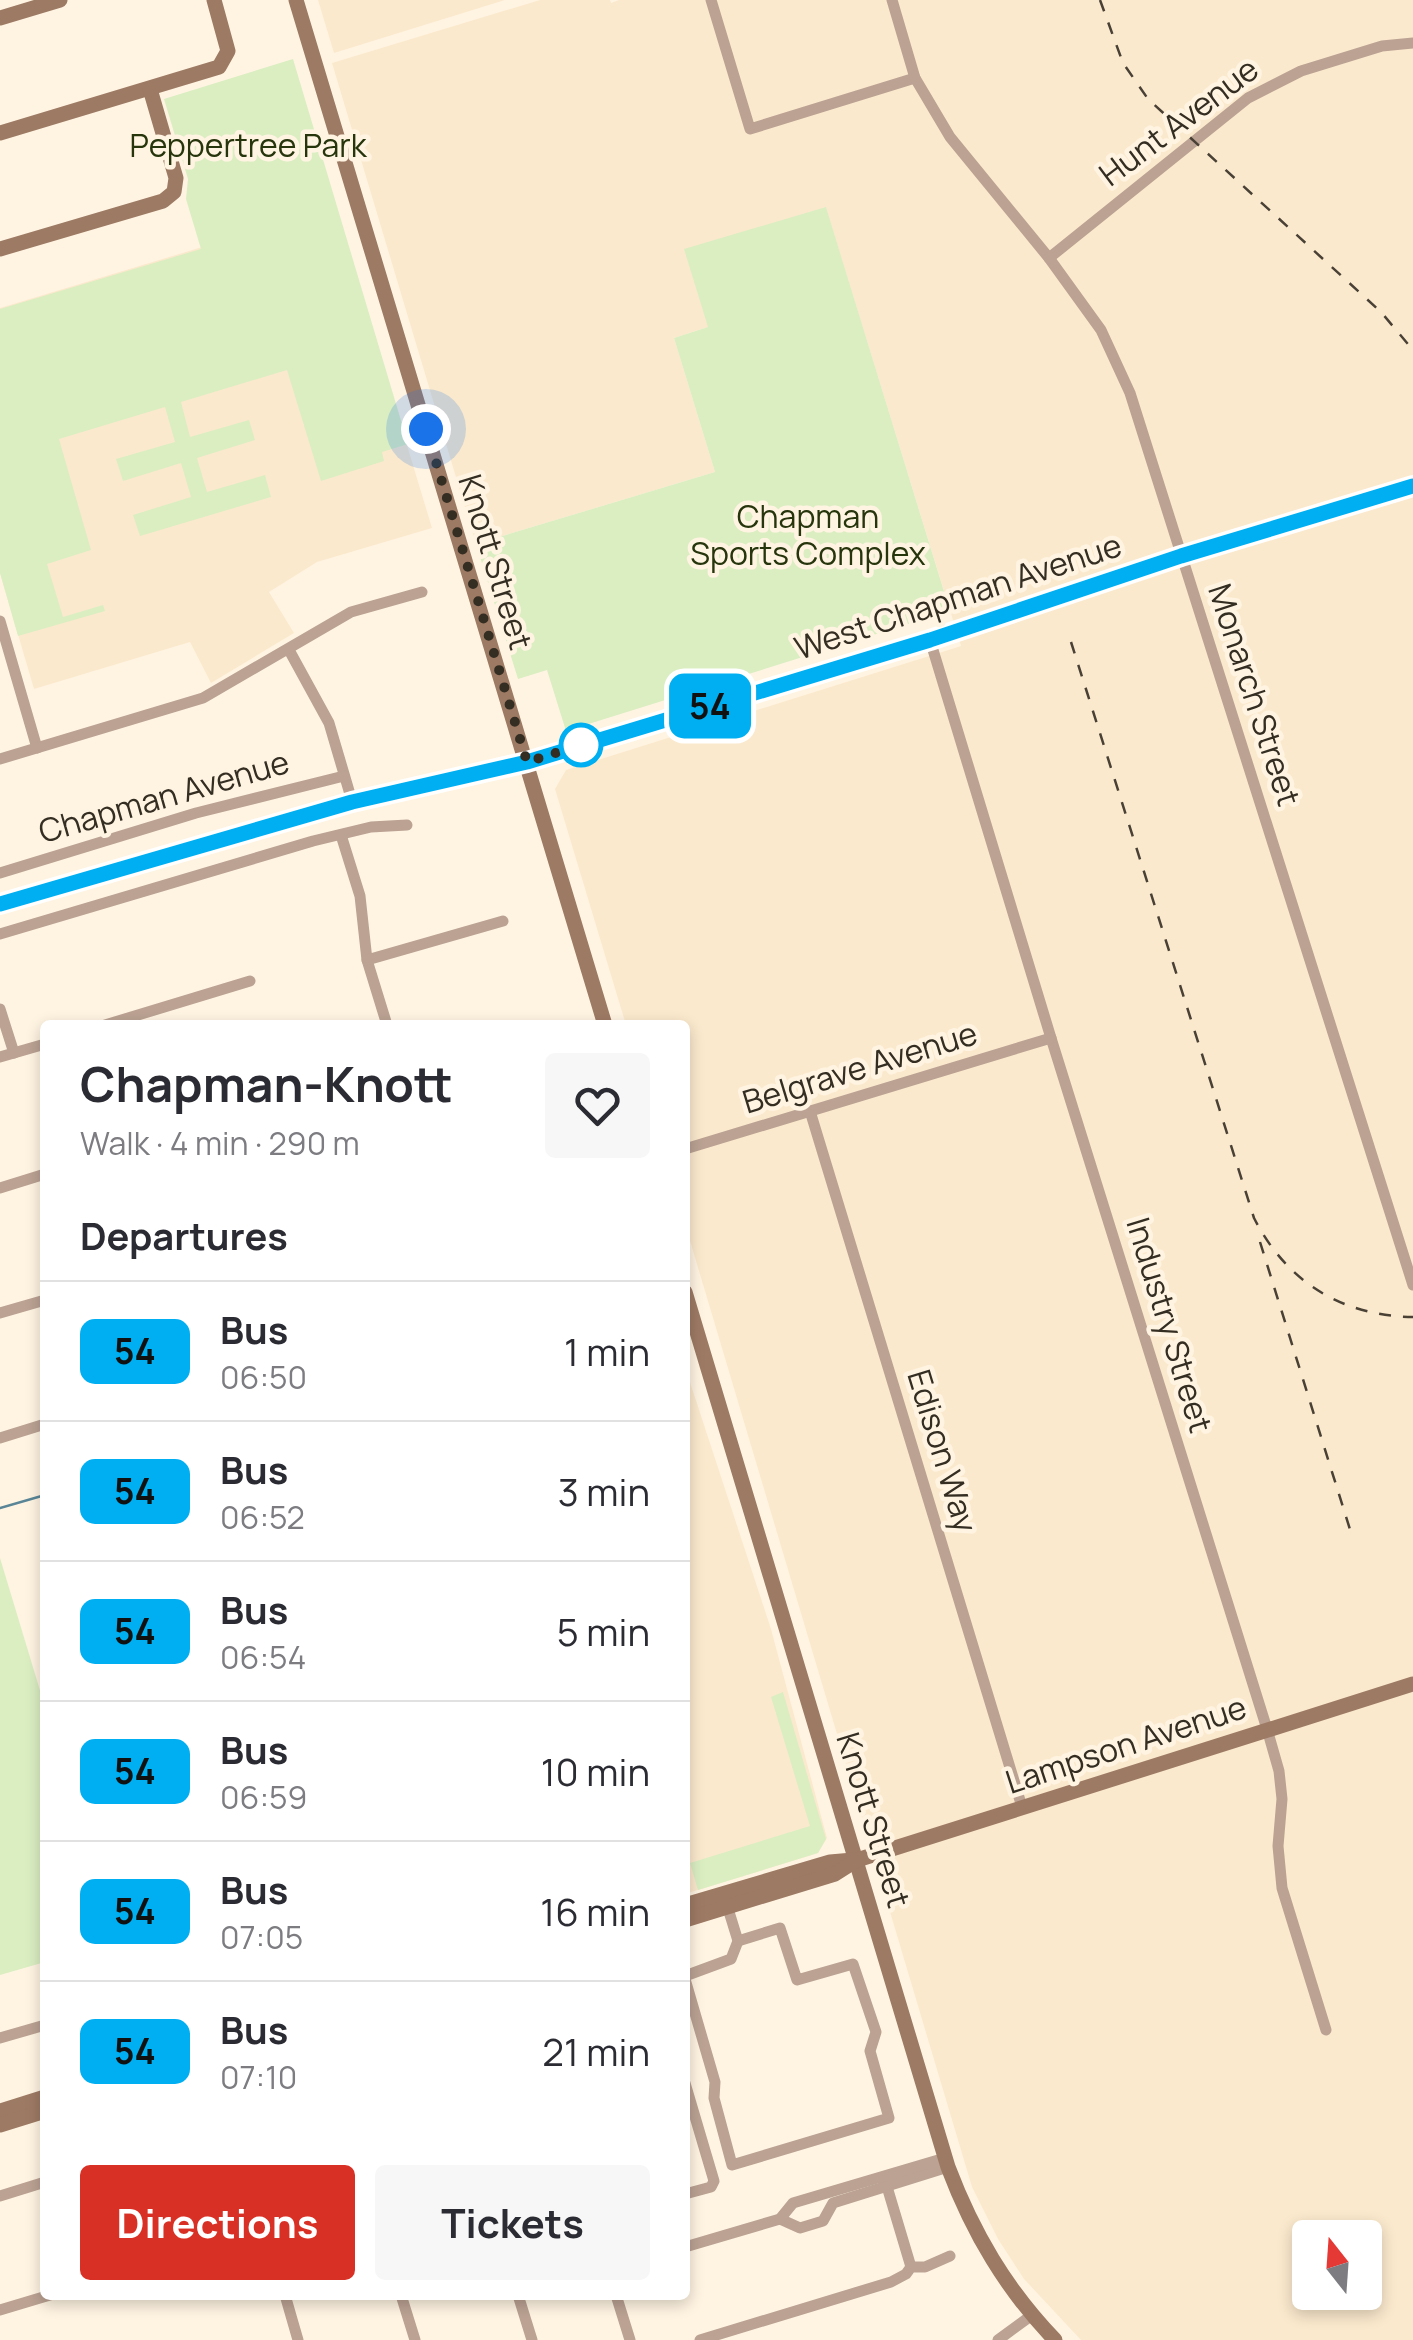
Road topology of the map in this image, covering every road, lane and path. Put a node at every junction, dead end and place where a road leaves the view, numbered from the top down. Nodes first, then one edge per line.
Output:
1 (60, 0) edge
2 (214, 0) edge
3 (296, 0) edge
4 (711, 0) edge
5 (892, 0) edge
6 (0, 18) edge
7 (1413, 42) edge
8 (916, 78) junction
9 (150, 88) junction
10 (0, 133) edge
11 (0, 250) edge
12 (1049, 258) junction
13 (1413, 486) edge
14 (1181, 556) junction
15 (422, 592) dead end
16 (0, 620) edge
17 (930, 640) junction
18 (289, 650) junction
19 (36, 748) junction
20 (0, 759) edge
21 (527, 762) junction
22 (344, 776) junction
23 (352, 802) junction
24 (407, 825) dead end
25 (341, 835) junction
26 (0, 872) edge
27 (0, 904) edge
28 (504, 921) dead end
29 (0, 934) edge
30 (367, 960) junction
31 (250, 980) dead end
32 (0, 1009) edge
33 (122, 1020) edge
34 (385, 1020) edge
35 (604, 1020) edge
36 (1051, 1038) junction
37 (40, 1045) edge
38 (14, 1053) junction
39 (0, 1057) edge
40 (810, 1111) junction
41 (690, 1147) edge
42 (40, 1176) edge
43 (0, 1188) edge
44 (1413, 1285) edge
45 (40, 1301) edge
46 (690, 1309) edge
47 (0, 1313) edge
48 (40, 1426) edge
49 (0, 1438) edge
50 (1413, 1684) edge
51 (1267, 1729) junction
52 (1022, 1807) junction
53 (856, 1860) junction
54 (726, 1900) junction
55 (690, 1904) edge
56 (690, 1918) edge
57 (738, 1941) junction
58 (690, 1976) edge
59 (690, 1996) edge
60 (40, 2026) edge
61 (1326, 2030) dead end
62 (0, 2038) edge
63 (40, 2099) edge
64 (690, 2101) edge
65 (0, 2111) edge
66 (40, 2113) edge
67 (0, 2125) edge
68 (946, 2163) junction
69 (885, 2181) junction
70 (40, 2184) edge
71 (690, 2192) edge
72 (0, 2196) edge
73 (831, 2198) junction
74 (780, 2218) junction
75 (690, 2246) edge
76 (950, 2256) dead end
77 (911, 2266) junction
78 (40, 2298) edge
79 (286, 2300) edge
80 (403, 2300) edge
81 (520, 2300) edge
82 (618, 2300) edge
83 (0, 2310) edge
84 (1032, 2315) junction
85 (296, 2339) edge
86 (415, 2340) edge
87 (532, 2340) edge
88 (630, 2340) edge
89 (700, 2340) edge
90 (998, 2340) edge
91 (1055, 2340) edge

1 - 6 main road
2 - 9 main road
3 - 21 main road, Knott Street
4 - 8 street
5 - 8 street, Monarch Street
7 - 12 street, Hunt Avenue
8 - 12 street, Monarch Street
9 - 10 main road
9 - 11 main road
12 - 14 street, Monarch Street
13 - 14 main road, West Chapman Avenue
14 - 17 main road, West Chapman Avenue
14 - 44 street, Monarch Street
15 - 18 street
16 - 19 street
17 - 21 main road, West Chapman Avenue
17 - 36 street, Industry Street
18 - 19 street
18 - 22 street
19 - 20 street
21 - 23 main road, West Chapman Avenue
21 - 35 main road, Knott Street
22 - 23 street
22 - 26 street, Chapman Avenue
23 - 27 main road, West Chapman Avenue
24 - 25 street
25 - 29 street
25 - 30 street
28 - 30 street
30 - 34 street
31 - 33 street
32 - 38 street
36 - 40 street, Belgrave Avenue
36 - 51 street, Industry Street
37 - 38 street
38 - 39 street
40 - 41 street, Belgrave Avenue
40 - 52 street, Edison Way
42 - 43 street
45 - 47 street
46 - 53 main road, Knott Street
48 - 49 street
50 - 51 main road, Lampson Avenue
51 - 52 main road, Lampson Avenue
51 - 61 street, Industry Street
52 - 53 main road, Lampson Avenue
53 - 54 main road, Lampson Avenue
53 - 68 main road, Knott Street
54 - 55 main road, Lampson Avenue
54 - 56 main road, Lampson Avenue
54 - 57 street
57 - 58 street
57 - 59 street
60 - 62 street
63 - 65 main road
64 - 71 street
66 - 67 main road
68 - 69 street
68 - 84 main road, Knott Street
69 - 73 street
69 - 77 street
70 - 72 street
73 - 74 street
73 - 74 street
74 - 75 street
76 - 77 street
77 - 89 street
78 - 83 street
79 - 85 street
80 - 86 street
81 - 87 street
82 - 88 street
84 - 90 street
84 - 91 main road, Knott Street

